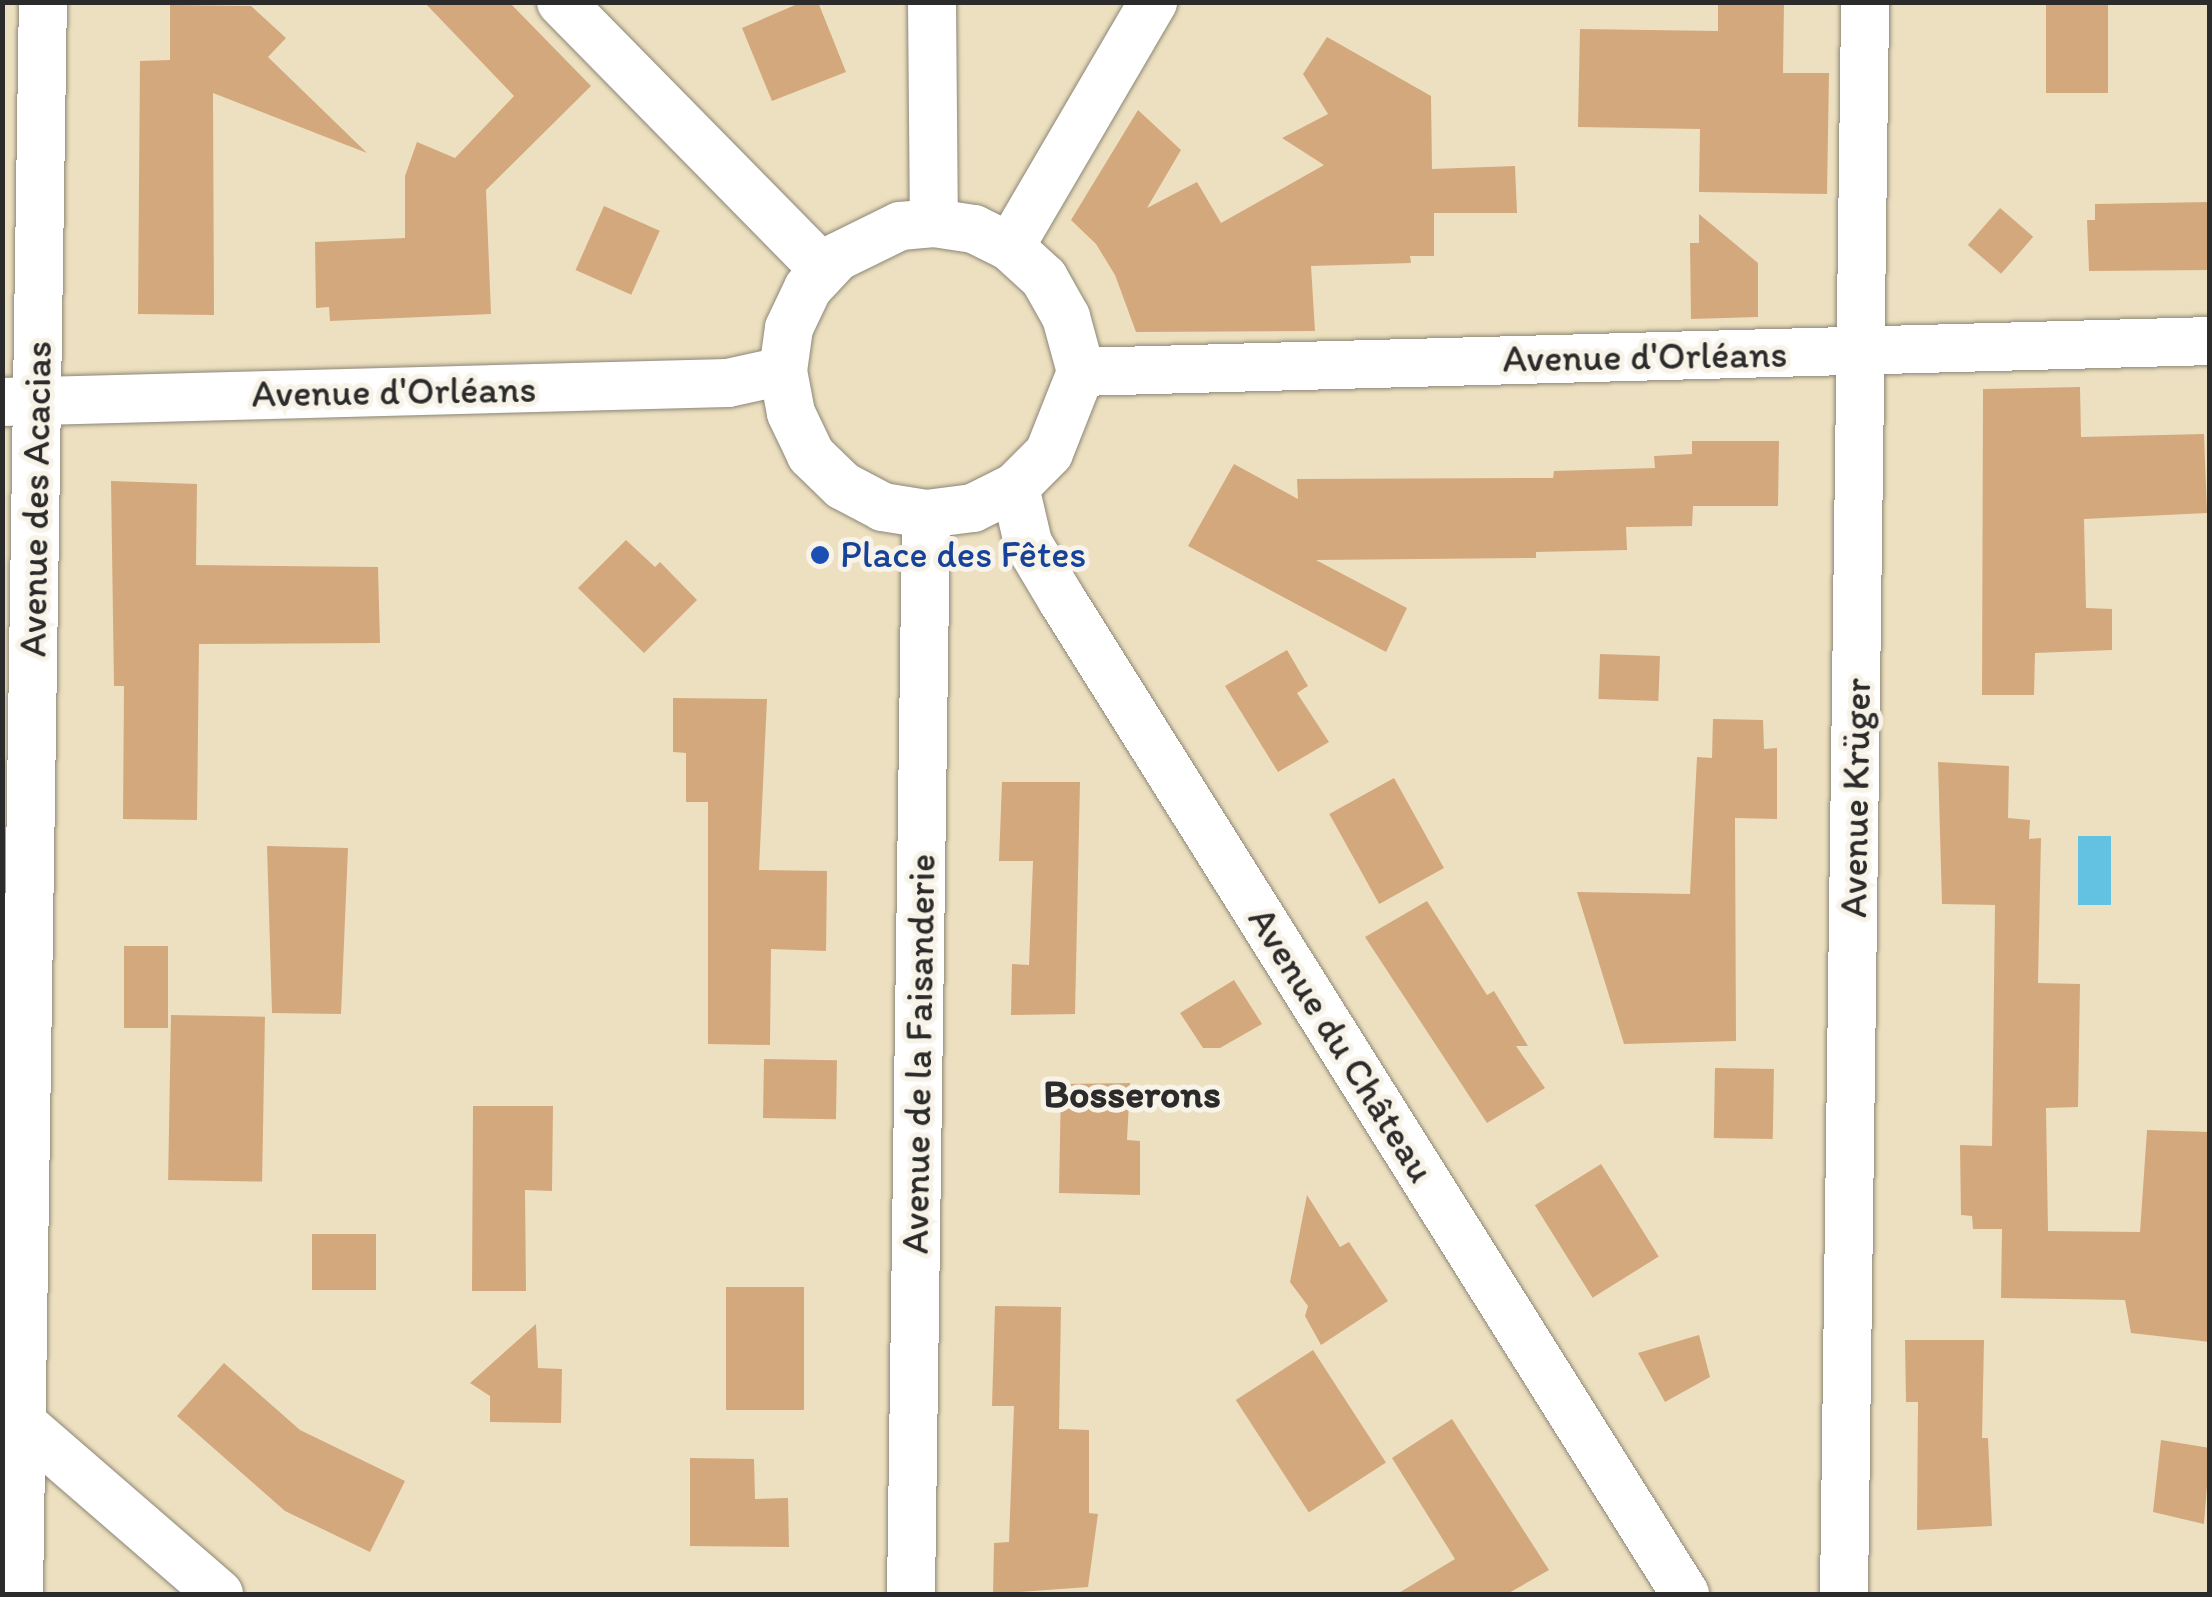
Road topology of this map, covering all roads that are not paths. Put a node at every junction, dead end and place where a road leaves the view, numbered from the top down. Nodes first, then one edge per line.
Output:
1 (43, 2) edge
2 (561, 2) edge
3 (932, 2) edge
4 (1153, 2) edge
5 (1865, 2) edge
6 (934, 223) junction
7 (1010, 247) junction
8 (824, 270) junction
9 (2210, 341) edge
10 (1862, 352) junction
11 (784, 370) junction
12 (1081, 372) junction
13 (20, 402) edge
14 (1015, 488) junction
15 (926, 514) junction
16 (14, 1425) edge
17 (19, 1594) edge
18 (219, 1594) edge
19 (911, 1594) edge
20 (1685, 1594) edge
21 (1844, 1594) edge

1 - 13 street, Avenue des Acacias
2 - 8 street
3 - 6 street
4 - 7 street
5 - 10 street, Avenue Krüger
6 - 7 street
6 - 8 street
7 - 12 street
8 - 11 street
9 - 10 street, Avenue d'Orléans
10 - 12 street, Avenue d'Orléans
10 - 21 street, Avenue Krüger
11 - 13 street, Avenue d'Orléans
11 - 15 street
12 - 14 street
13 - 16 street, Avenue des Acacias
14 - 15 street
14 - 20 street, Avenue du Château
15 - 19 street, Avenue de la Faisanderie
16 - 17 street, Avenue des Acacias
16 - 18 street

